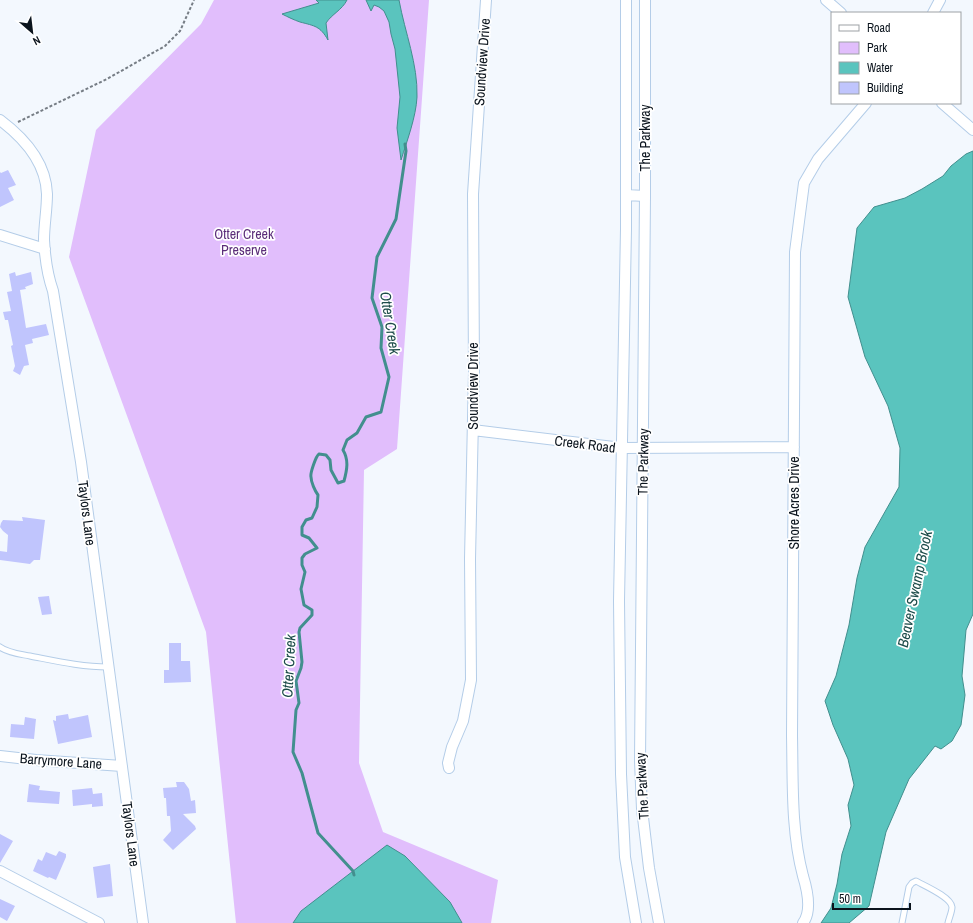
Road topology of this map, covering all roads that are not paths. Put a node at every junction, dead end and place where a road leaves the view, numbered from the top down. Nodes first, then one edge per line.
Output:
1 (486, 0) edge
2 (626, 0) edge
3 (645, 0) edge
4 (826, 0) edge
5 (940, 0) edge
6 (840, 12) edge
7 (933, 12) edge
8 (865, 104) edge
9 (943, 104) edge
10 (0, 120) edge
11 (973, 130) edge
12 (626, 195) junction
13 (645, 196) junction
14 (626, 221) junction
15 (645, 222) junction
16 (0, 235) edge
17 (45, 249) junction
18 (473, 430) junction
19 (794, 447) junction
20 (622, 448) junction
21 (643, 448) junction
22 (0, 647) edge
23 (108, 667) junction
24 (0, 756) edge
25 (122, 766) junction
26 (448, 768) dead end
27 (0, 871) edge
28 (99, 923) edge
29 (143, 923) edge
30 (636, 923) edge
31 (659, 923) edge
32 (803, 923) edge
33 (902, 923) edge
34 (948, 923) edge

1 - 18 street, Soundview Drive
2 - 12 street, The Parkway
3 - 13 street, The Parkway
4 - 6 street
5 - 7 street
8 - 19 street, Shore Acres Drive
9 - 11 street
10 - 17 street, Taylors Lane
12 - 13 street
12 - 14 street, The Parkway
13 - 15 street, The Parkway
14 - 15 street
14 - 20 street, The Parkway
15 - 21 street, The Parkway
16 - 17 street
17 - 23 street, Taylors Lane
18 - 20 street, Creek Road
18 - 26 street, Soundview Drive
19 - 21 street, Creek Road
19 - 32 street, Shore Acres Drive
20 - 21 street, Creek Road
20 - 30 street, The Parkway
21 - 31 street, The Parkway
22 - 23 lane
23 - 25 street, Taylors Lane
24 - 25 street, Barrymore Lane
25 - 29 street, Taylors Lane
27 - 28 street
33 - 34 lane

